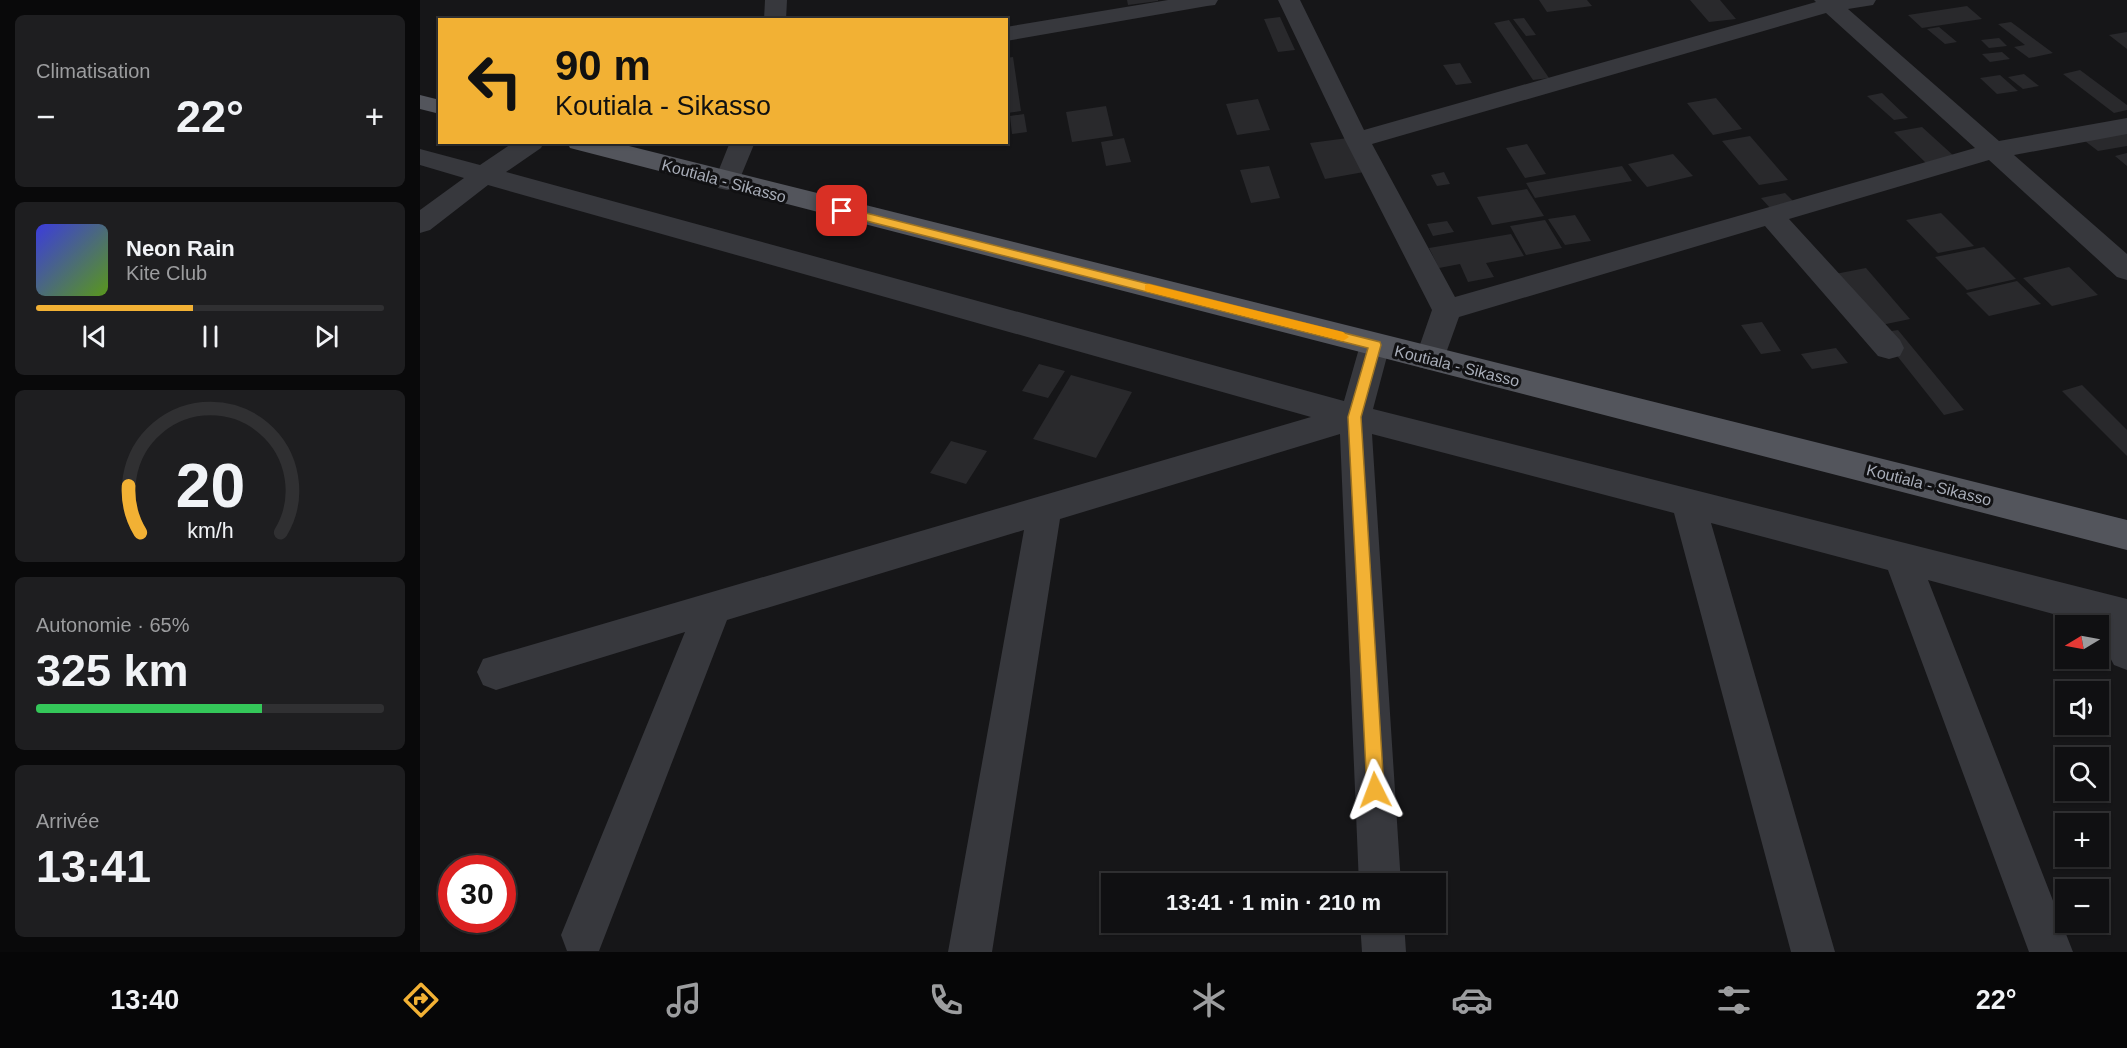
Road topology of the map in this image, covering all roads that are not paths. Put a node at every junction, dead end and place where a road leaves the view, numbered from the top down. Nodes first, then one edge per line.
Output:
1 (776, 0) edge
2 (1207, 0) edge
3 (1289, 0) edge
4 (1865, 0) edge
5 (1827, 2) edge
6 (775, 18) edge
7 (1008, 34) edge
8 (420, 102) edge
9 (438, 106) edge
10 (2127, 126) edge
11 (1357, 140) junction
12 (529, 144) edge
13 (586, 144) edge
14 (742, 144) edge
15 (1995, 150) junction
16 (420, 157) edge
17 (484, 175) junction
18 (727, 182) junction
19 (1771, 216) junction
20 (420, 224) edge
21 (2127, 270) edge
22 (1447, 310) junction
23 (1375, 345) junction
24 (1889, 348) dead end
25 (1430, 359) junction
26 (1355, 417) junction
27 (1688, 503) junction
28 (1044, 509) junction
29 (2127, 535) edge
30 (1902, 559) junction
31 (714, 607) junction
32 (2116, 614) edge
33 (2127, 653) edge
34 (496, 672) dead end
35 (1379, 873) edge
36 (1383, 933) edge
37 (583, 935) dead end
38 (1819, 951) edge
39 (970, 952) edge
40 (1384, 952) edge
41 (2051, 952) edge

1 - 6 street
2 - 7 street
3 - 11 street
4 - 5 street
5 - 11 street
5 - 15 street
8 - 9 main road
10 - 15 street
11 - 22 street
12 - 17 street
13 - 18 main road, Koutiala - Sikasso
14 - 18 street
15 - 19 street
15 - 21 street
16 - 17 street
17 - 20 street
17 - 26 street
18 - 23 main road, Koutiala - Sikasso
19 - 22 street
19 - 24 street
22 - 25 street
23 - 25 main road, Koutiala - Sikasso
23 - 26 street
25 - 29 main road, Koutiala - Sikasso
26 - 27 street
26 - 28 street
26 - 35 street
27 - 30 street
27 - 38 street
28 - 31 street
28 - 39 street
30 - 32 street
30 - 41 street
31 - 34 street
31 - 37 street
32 - 33 street
36 - 40 street

